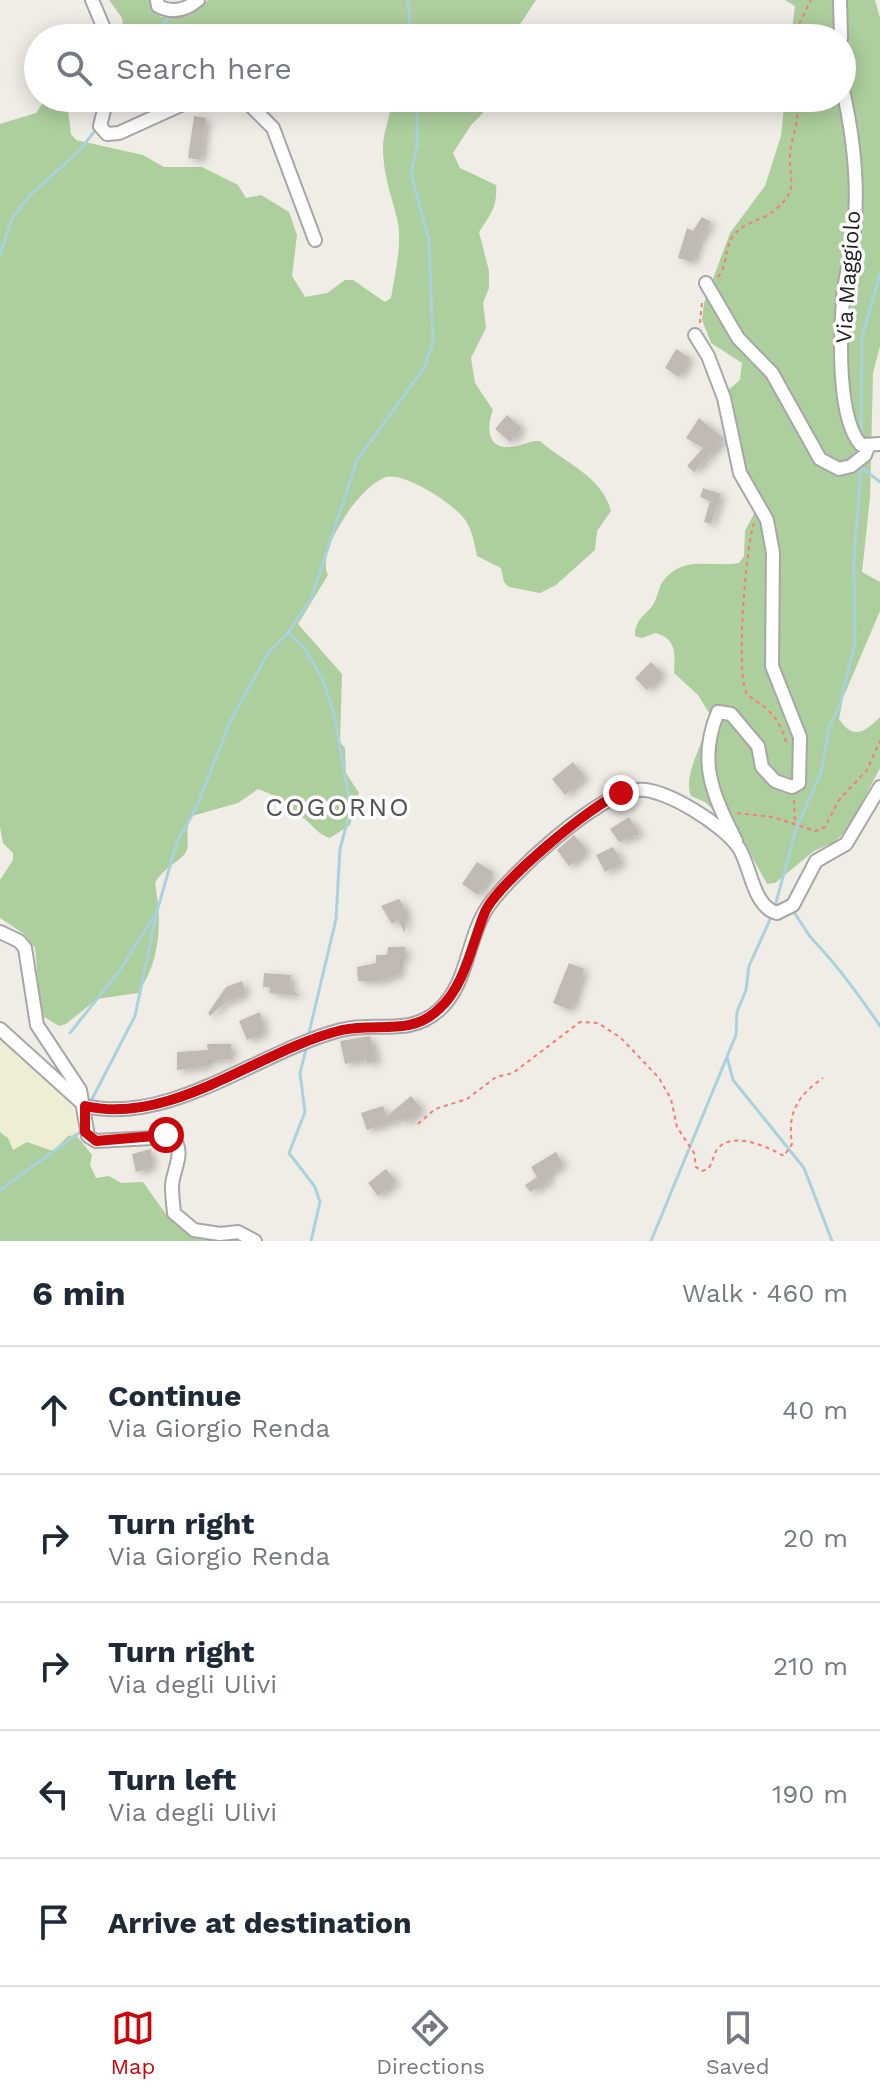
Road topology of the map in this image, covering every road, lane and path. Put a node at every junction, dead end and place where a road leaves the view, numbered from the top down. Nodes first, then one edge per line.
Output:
1 (92, 0) edge
2 (157, 0) edge
3 (198, 0) edge
4 (811, 0) edge
5 (840, 0) edge
6 (102, 24) edge
7 (799, 24) edge
8 (841, 24) edge
9 (104, 112) edge
10 (165, 112) edge
11 (257, 112) edge
12 (798, 112) edge
13 (848, 112) edge
14 (315, 240) dead end
15 (706, 283) joint
16 (701, 297) dead end
17 (695, 335) joint
18 (874, 446) edge
19 (760, 507) junction
20 (880, 741) edge
21 (788, 752) dead end
22 (792, 787) junction
23 (880, 787) edge
24 (718, 805) junction
25 (795, 824) junction
26 (738, 846) junction
27 (0, 932) edge
28 (0, 1029) edge
29 (823, 1078) dead end
30 (85, 1106) junction
31 (418, 1124) dead end
32 (255, 1241) edge

1 - 6 street
2 - 3 street
4 - 7 path
5 - 8 street
9 - 10 street
11 - 14 street
12 - 15 path
13 - 18 street, Via Maggiolo
15 - 18 street
16 - 17 path
17 - 19 street
19 - 21 path
19 - 22 street
20 - 25 path
22 - 24 street
22 - 25 path
23 - 26 street
24 - 25 path
24 - 26 street
26 - 30 street
27 - 30 street
28 - 30 street
29 - 31 path
30 - 32 street

